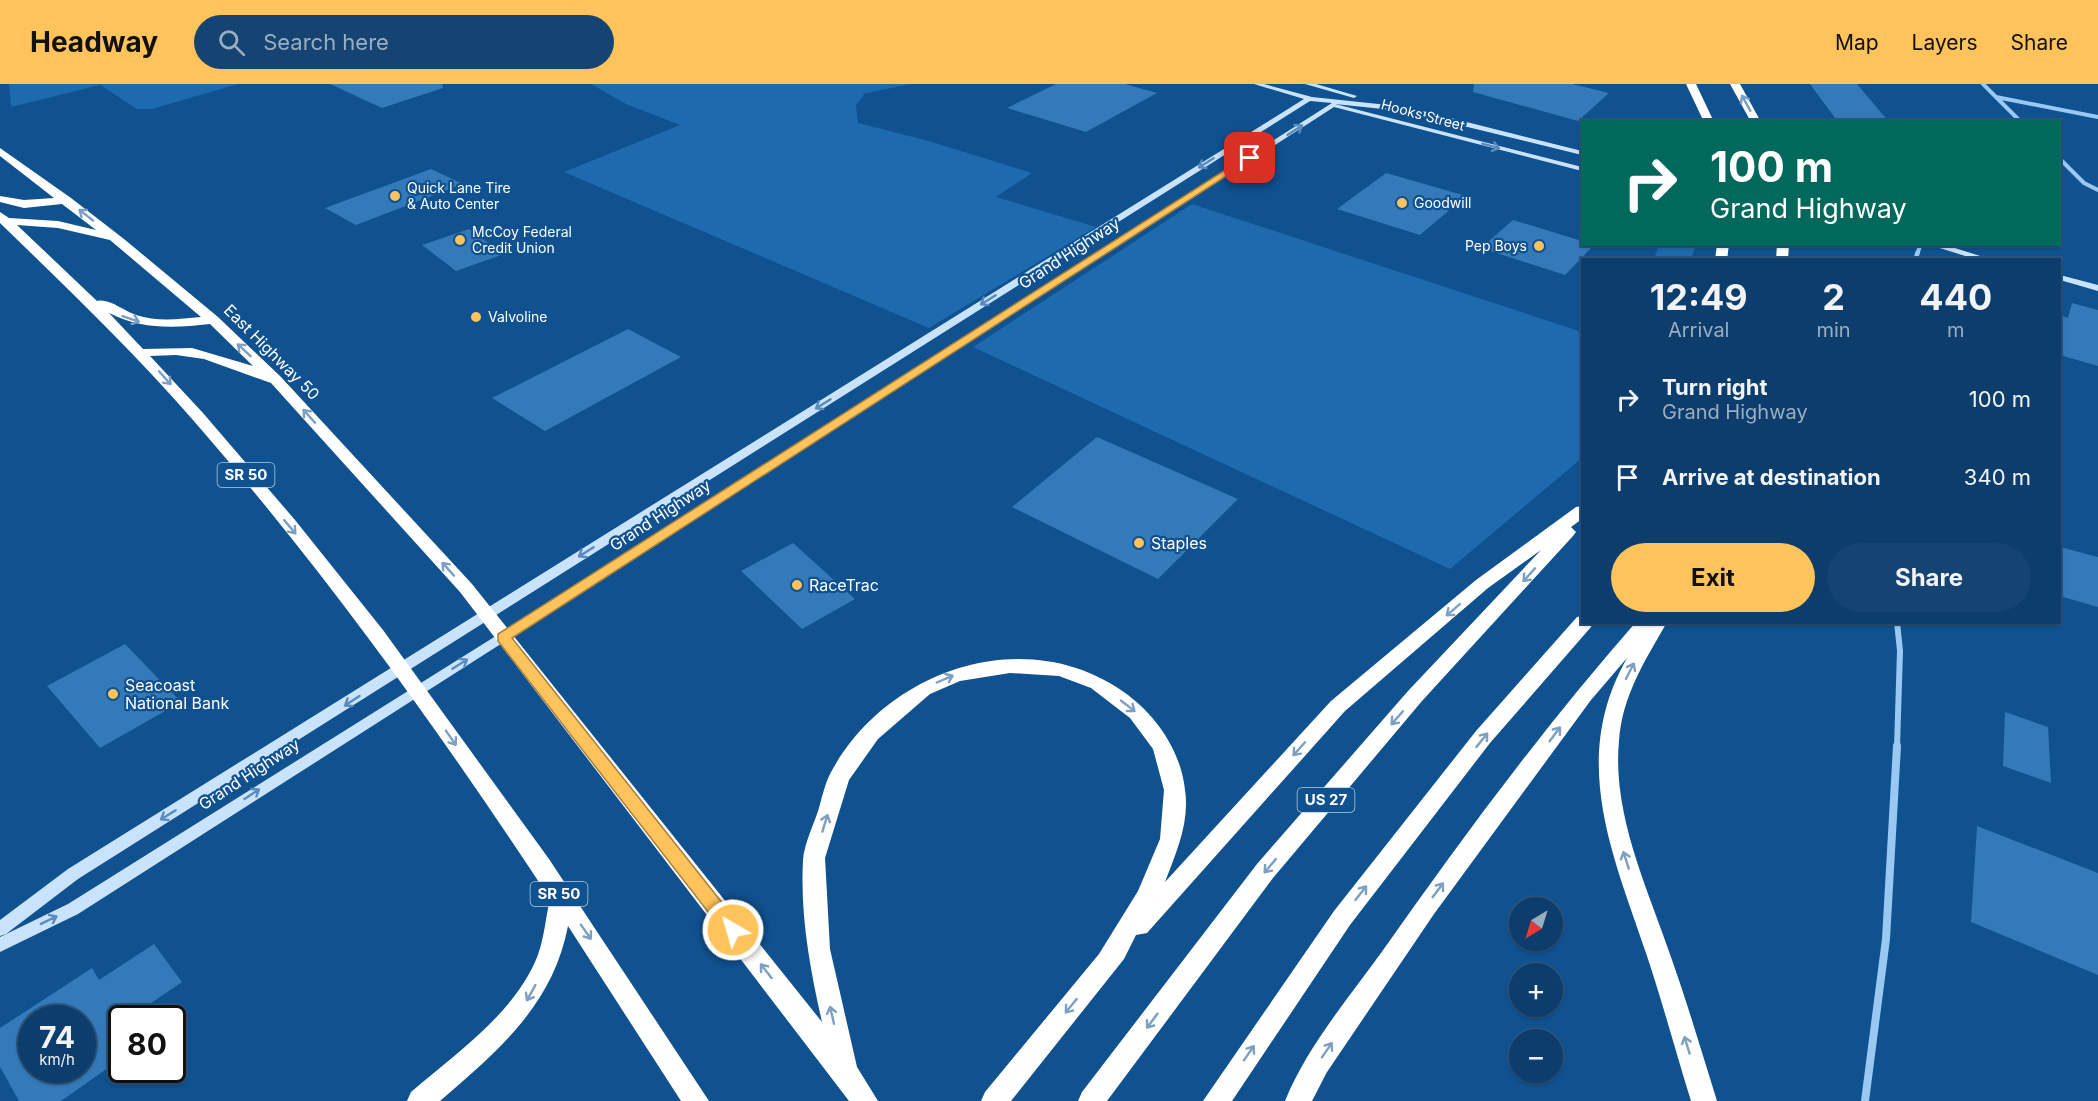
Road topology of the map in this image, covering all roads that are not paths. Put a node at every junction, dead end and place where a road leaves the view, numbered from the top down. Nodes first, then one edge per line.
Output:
1 (1257, 84) edge
2 (1302, 84) edge
3 (1308, 84) edge
4 (1690, 84) edge
5 (1735, 84) edge
6 (1983, 84) edge
7 (1996, 97) junction
8 (1310, 99) junction
9 (1329, 102) junction
10 (1407, 110) junction
11 (2098, 117) edge
12 (1708, 120) edge
13 (1755, 120) edge
14 (2019, 120) edge
15 (0, 151) edge
16 (1581, 153) edge
17 (2061, 160) edge
18 (1581, 169) edge
19 (2098, 190) edge
20 (0, 199) edge
21 (67, 200) junction
22 (3, 219) edge
23 (120, 242) junction
24 (1938, 246) edge
25 (1982, 258) edge
26 (2061, 278) edge
27 (2098, 288) edge
28 (80, 291) junction
29 (213, 320) junction
30 (142, 353) junction
31 (276, 380) junction
32 (1581, 514) edge
33 (1581, 514) edge
34 (485, 614) junction
35 (1582, 624) edge
36 (1645, 624) edge
37 (1657, 624) edge
38 (1898, 624) edge
39 (503, 637) junction
40 (401, 669) junction
41 (417, 690) junction
42 (562, 898) junction
43 (0, 929) edge
44 (0, 945) edge
45 (1108, 960) junction
46 (845, 1072) junction
47 (420, 1101) edge
48 (696, 1101) edge
49 (866, 1101) edge
50 (994, 1101) edge
51 (1091, 1101) edge
52 (1216, 1101) edge
53 (1298, 1101) edge
54 (1704, 1101) edge
55 (1865, 1101) edge

1 - 8 street
2 - 9 street
3 - 10 street, Hooks Street
4 - 12 highway
13 -> 5 highway
6 - 7 street
7 - 11 street
7 - 14 street
8 - 9 street
8 -> 34 street, Grand Highway
9 - 10 street
9 -> 18 street, Hooks Street
39 -> 9 street, Grand Highway
10 - 16 street, Hooks Street
15 - 21 highway, East Highway 50
17 - 19 street
20 - 21 highway
23 -> 21 highway, East Highway 50
22 - 23 highway
22 - 28 highway, SR 50
23 - 29 highway, East Highway 50
24 - 25 street
26 - 27 street
28 -> 29 highway
28 - 30 highway, SR 50
31 -> 29 highway, East Highway 50
30 - 31 highway
30 -> 40 highway, SR 50
34 -> 31 highway, East Highway 50
32 -> 45 highway
33 -> 51 highway, US 27
34 - 39 highway, East Highway 50
34 - 40 street, Grand Highway
52 -> 35 highway
53 -> 36 highway
54 -> 37 highway
38 - 55 street
41 -> 39 street, Grand Highway
46 -> 39 highway, East Highway 50
40 - 41 highway, SR 50
40 -> 43 street, Grand Highway
41 -> 42 highway, SR 50
44 -> 41 street, Grand Highway
42 -> 47 highway
42 -> 48 highway, SR 50
46 -> 45 highway
45 -> 50 highway
46 - 49 highway, East Highway 50

